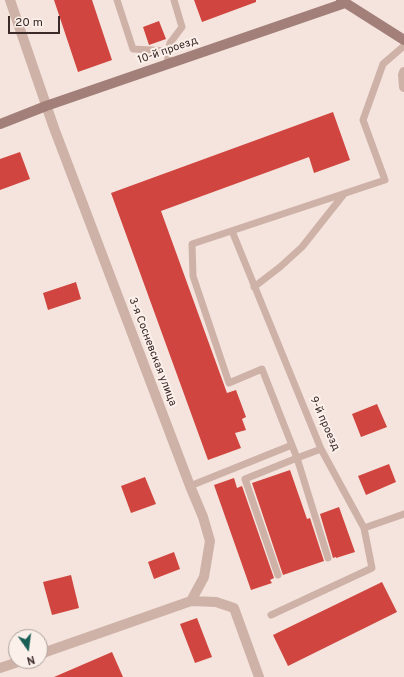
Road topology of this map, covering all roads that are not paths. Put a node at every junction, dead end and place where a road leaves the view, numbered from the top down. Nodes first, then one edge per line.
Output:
1 (10, 0) edge
2 (117, 0) edge
3 (174, 0) edge
4 (343, 2) edge
5 (404, 40) edge
6 (404, 46) edge
7 (169, 51) junction
8 (166, 65) junction
9 (404, 72) edge
10 (404, 87) edge
11 (46, 106) junction
12 (0, 124) edge
13 (344, 194) junction
14 (232, 231) junction
15 (254, 287) junction
16 (292, 445) junction
17 (321, 449) junction
18 (297, 458) junction
19 (190, 486) junction
20 (404, 514) edge
21 (364, 528) junction
22 (328, 558) dead end
23 (278, 575) dead end
24 (191, 601) junction
25 (271, 615) dead end
26 (48, 651) edge
27 (260, 677) edge

1 - 11 street, 3-я Сосневская улица
2 - 7 lane
3 - 7 lane
4 - 5 main road
4 - 8 main road, 10-й проезд
6 - 13 lane
7 - 8 lane
8 - 11 main road, 10-й проезд
9 - 10 street
11 - 12 main road, 10-й проезд
11 - 19 street, 3-я Сосневская улица
13 - 14 lane
13 - 15 lane
14 - 15 lane, 9-й проезд
14 - 16 lane
15 - 17 lane, 9-й проезд
16 - 18 lane
16 - 19 lane
17 - 18 lane
17 - 21 lane, 9-й проезд
18 - 22 lane
18 - 23 lane
19 - 24 street, 3-я Сосневская улица
20 - 21 lane
21 - 25 lane, 9-й проезд
24 - 26 street
24 - 27 street

